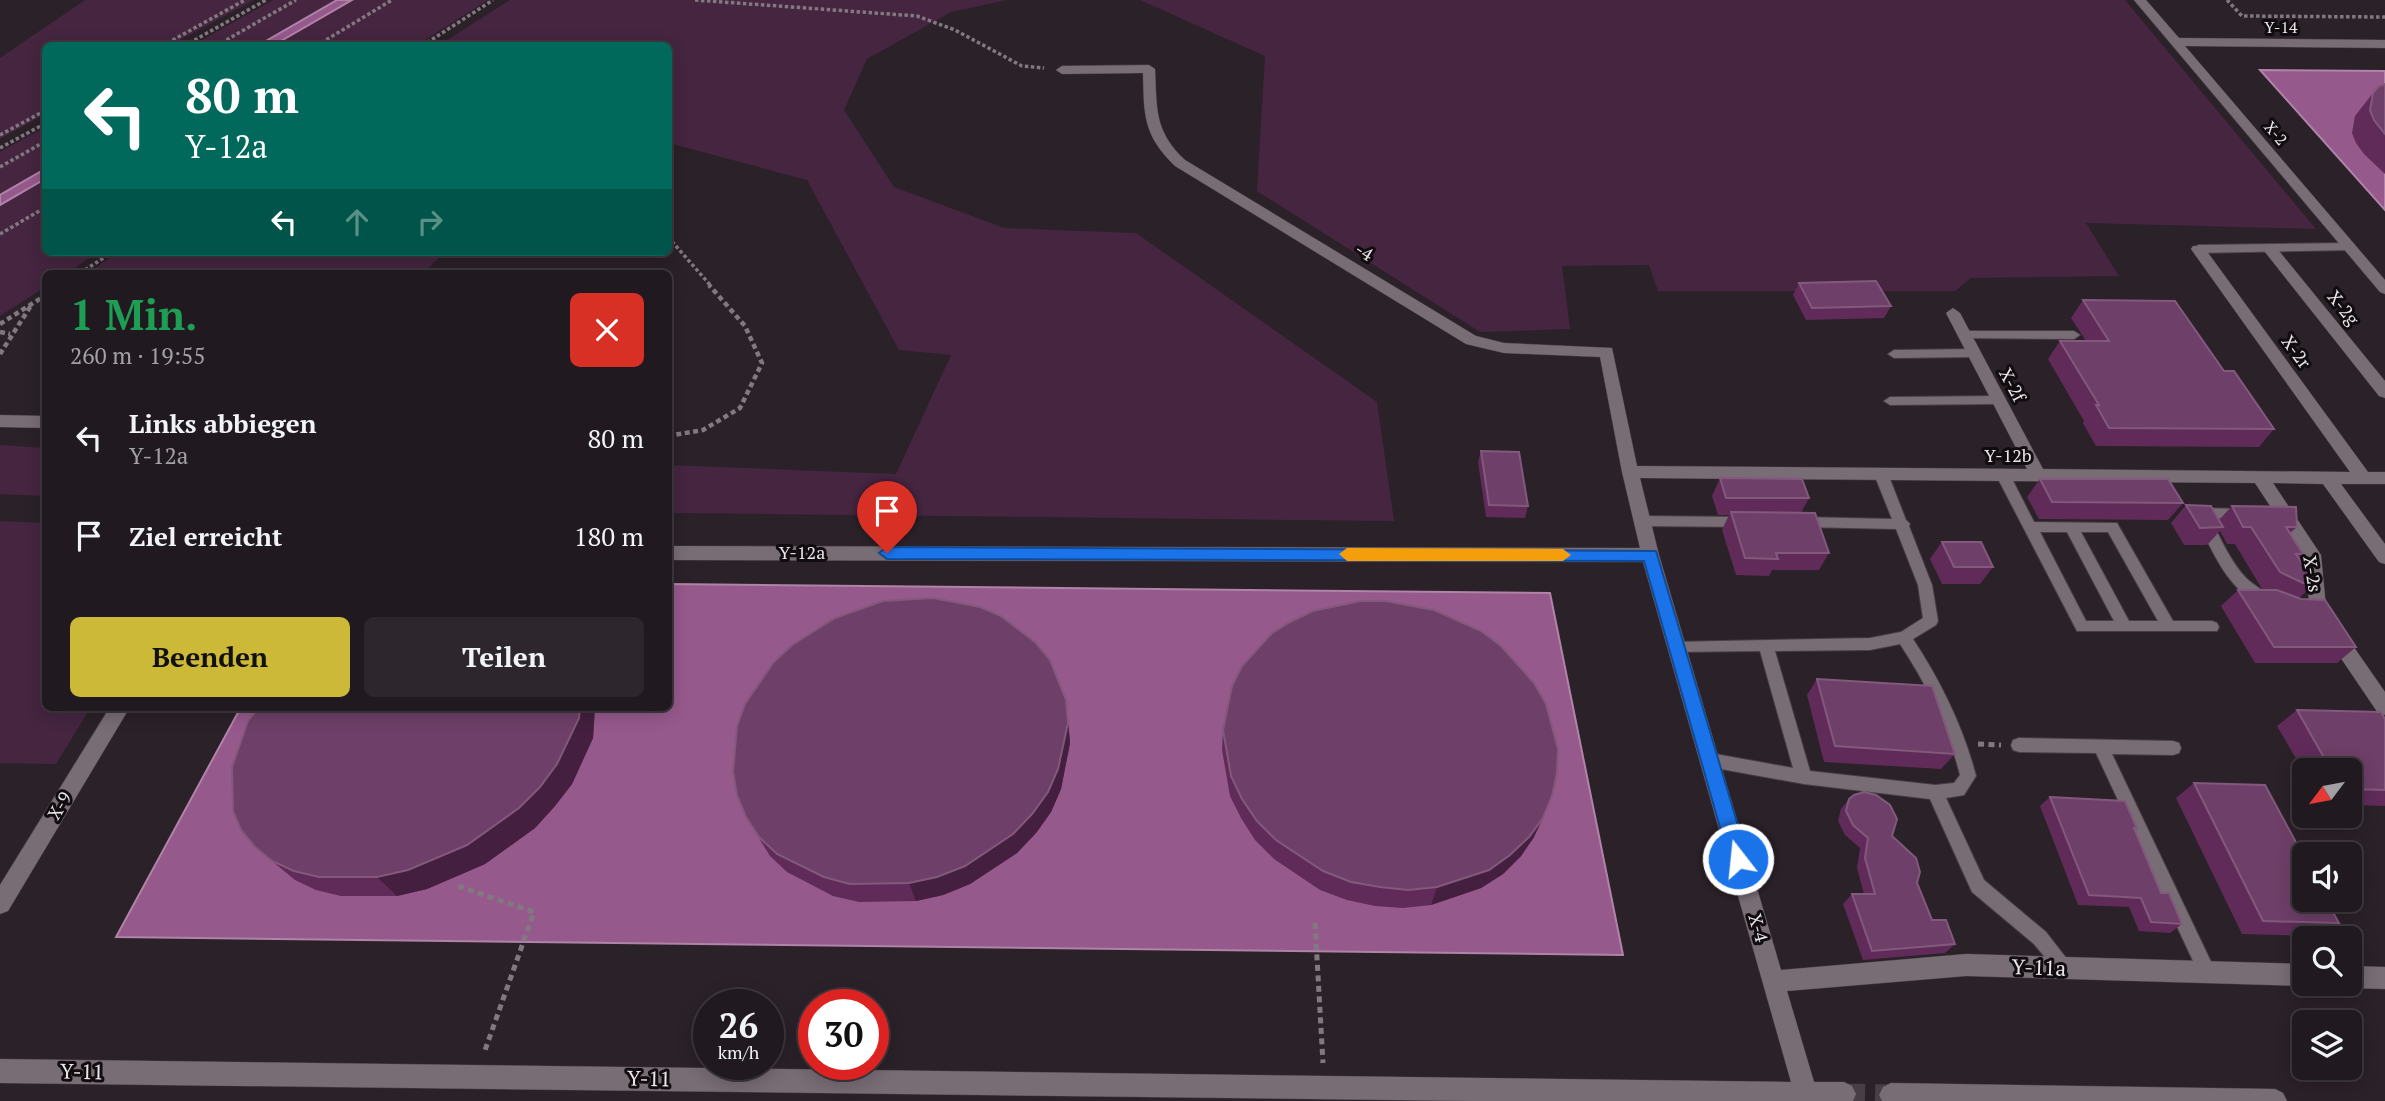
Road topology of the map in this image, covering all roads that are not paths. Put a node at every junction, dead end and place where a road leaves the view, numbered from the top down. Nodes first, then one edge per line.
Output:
1 (2140, 0) edge
2 (2176, 43) junction
3 (2385, 44) edge
4 (1062, 71) road end
5 (2350, 247) junction
6 (2198, 249) joint
7 (2270, 249) junction
8 (2385, 289) edge
9 (1952, 313) dead end
10 (1964, 335) junction
11 (2074, 335) dead end
12 (1973, 353) junction
13 (1895, 354) dead end
14 (2385, 392) edge
15 (1998, 400) junction
16 (1890, 401) dead end
17 (0, 421) edge
18 (42, 422) edge
19 (1630, 472) junction
20 (1881, 474) junction
21 (2003, 475) junction
22 (2038, 475) junction
23 (2260, 477) junction
24 (2327, 477) junction
25 (2363, 477) junction
26 (2385, 478) edge
27 (2285, 512) junction
28 (1642, 520) junction
29 (1765, 522) edge
30 (1793, 522) edge
31 (1903, 524) junction
32 (2030, 527) junction
33 (2071, 527) junction
34 (672, 553) edge
35 (1650, 555) junction
36 (2385, 557) edge
37 (2279, 607) edge
38 (2125, 627) junction
39 (2169, 627) junction
40 (2212, 627) dead end
41 (1904, 637) junction
42 (1766, 645) junction
43 (1677, 646) junction
44 (2385, 707) edge
45 (118, 711) edge
46 (2019, 745) road end
47 (2101, 747) junction
48 (2173, 748) dead end
49 (1710, 761) junction
50 (1804, 777) junction
51 (1935, 792) junction
52 (0, 904) edge
53 (2065, 968) junction
54 (2207, 972) junction
55 (2292, 975) edge
56 (2362, 977) edge
57 (2385, 978) edge
58 (1773, 981) junction
59 (0, 1071) edge
60 (1844, 1094) dead end
61 (1891, 1095) dead end
62 (1807, 1097) edge
63 (2276, 1101) edge

1 - 2 street, X-2
2 - 3 street, Y-14
2 - 5 street, X-2
4 - 19 street, -4
5 - 7 lane
5 - 8 street, X-2
6 - 7 lane
6 - 25 street, X-2r
7 - 14 street, X-2g
9 - 10 street, X-2f
10 - 11 lane
10 - 12 street, X-2f
12 - 13 lane
12 - 15 street, X-2f
15 - 16 lane
15 - 22 street, X-2f
17 - 18 street
19 - 20 street, Y-12b
19 - 28 street, X-4
20 - 21 street, Y-12b
20 - 31 lane
21 - 22 street, Y-12b
21 - 32 lane
22 - 23 street, Y-12b
23 - 24 street, Y-12b
23 - 27 street, X-2s
24 - 25 street, Y-12b
24 - 36 street
25 - 26 street, Y-12b
27 - 37 lane
27 - 44 street, X-2s
28 - 29 lane
28 - 35 street, X-4
30 - 31 lane
31 - 41 lane
32 - 33 lane
32 - 38 lane
33 - 38 lane
33 - 39 lane
34 - 35 street, Y-12a
35 - 43 street, X-4
38 - 39 lane
39 - 40 lane
41 - 42 lane
41 - 51 lane
42 - 43 lane
42 - 50 lane
43 - 49 street, X-4
45 - 52 street, X-9
46 - 47 lane
47 - 48 lane
47 - 54 lane
49 - 50 lane
49 - 58 street, X-4
50 - 51 lane
51 - 53 lane
53 - 54 street, Y-11a
53 - 58 street, Y-11a
54 - 55 street, Y-11a
56 - 57 street
58 - 62 street, X-4
59 - 62 street, Y-11
60 - 62 street, Y-11
61 - 63 street

